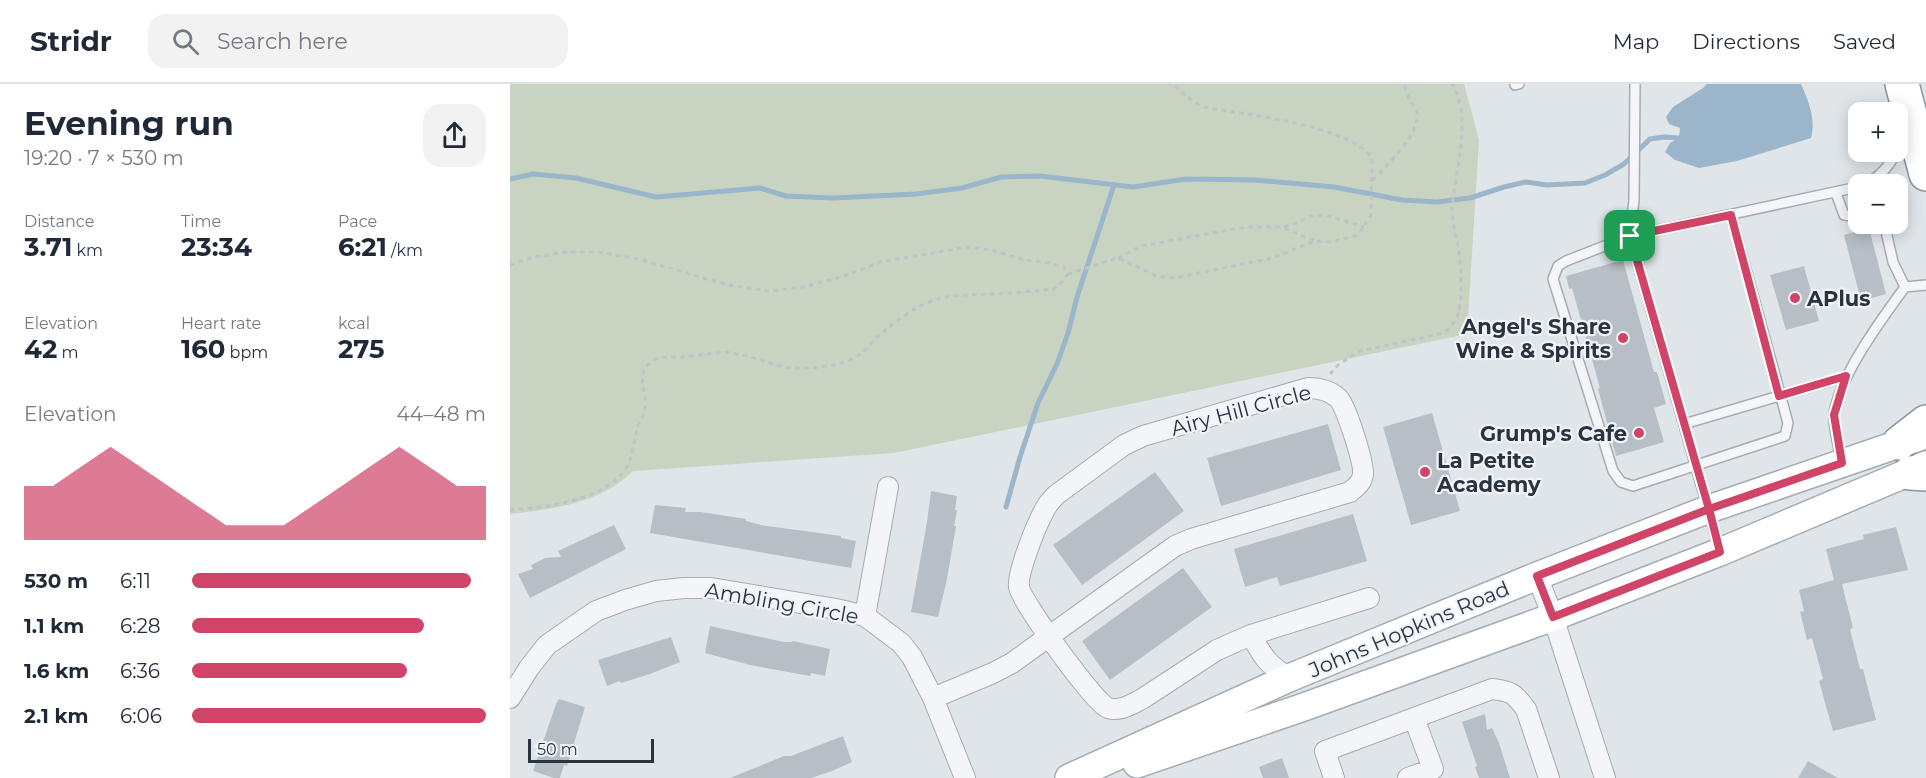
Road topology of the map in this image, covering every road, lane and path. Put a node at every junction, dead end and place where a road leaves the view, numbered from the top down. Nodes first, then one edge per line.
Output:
1 (1173, 84) edge
2 (1404, 84) edge
3 (1452, 84) edge
4 (1635, 84) edge
5 (1912, 111) edge
6 (1881, 174) edge
7 (1926, 174) edge
8 (1371, 181) junction
9 (1848, 190) edge
10 (1836, 193) junction
11 (1731, 215) junction
12 (1848, 216) edge
13 (1283, 227) junction
14 (1364, 227) junction
15 (1887, 234) edge
16 (1630, 236) junction
17 (1315, 242) junction
18 (1118, 258) junction
19 (510, 265) edge
20 (1068, 274) junction
21 (1926, 285) edge
22 (1905, 287) junction
23 (1846, 376) junction
24 (1321, 388) junction
25 (1779, 396) junction
26 (1926, 422) edge
27 (1684, 424) junction
28 (1912, 439) edge
29 (1842, 463) junction
30 (1696, 464) junction
31 (1921, 471) edge
32 (888, 487) dead end
33 (1709, 509) junction
34 (510, 510) edge
35 (1720, 552) junction
36 (1537, 576) junction
37 (1369, 598) dead end
38 (865, 615) junction
39 (1553, 617) junction
40 (1251, 634) junction
41 (1049, 635) junction
42 (1289, 678) junction
43 (510, 698) edge
44 (933, 698) junction
45 (1414, 718) junction
46 (965, 778) edge
47 (1069, 778) edge
48 (1097, 778) edge
49 (1334, 778) edge
50 (1408, 778) edge
51 (1549, 778) edge
52 (1605, 778) edge

1 - 8 path
2 - 8 path
3 - 24 path
4 - 16 lane
5 - 6 lane
5 - 7 highway
8 - 14 path
9 - 10 lane
10 - 11 lane
10 - 12 lane
11 - 16 lane
11 - 25 lane
13 - 14 path
13 - 17 path
13 - 18 path
14 - 17 path
15 - 22 lane
16 - 27 lane
16 - 30 lane
17 - 18 path
18 - 20 path
19 - 20 path
20 - 34 path
21 - 22 lane
22 - 23 lane
23 - 25 lane
23 - 29 lane
24 - 41 street, Airy Hill Circle
24 - 41 street, Airy Hill Circle
25 - 27 lane
25 - 30 lane
26 - 28 highway
27 - 30 lane
28 - 29 street, Johns Hopkins Road
29 - 33 street, Johns Hopkins Road
30 - 33 lane
31 - 35 street, Johns Hopkins Road
32 - 38 street
33 - 35 lane
33 - 36 street, Johns Hopkins Road
35 - 39 street, Johns Hopkins Road
36 - 39 street
36 - 42 street, Johns Hopkins Road
37 - 40 street
38 - 43 street, Ambling Circle
38 - 44 street, Ambling Circle
39 - 48 street, Johns Hopkins Road
39 - 52 street
40 - 41 street
40 - 42 street
41 - 44 street, Airy Hill Circle
42 - 47 street, Johns Hopkins Road
44 - 46 street, Ambling Circle
45 - 49 street
45 - 50 street
45 - 51 street

